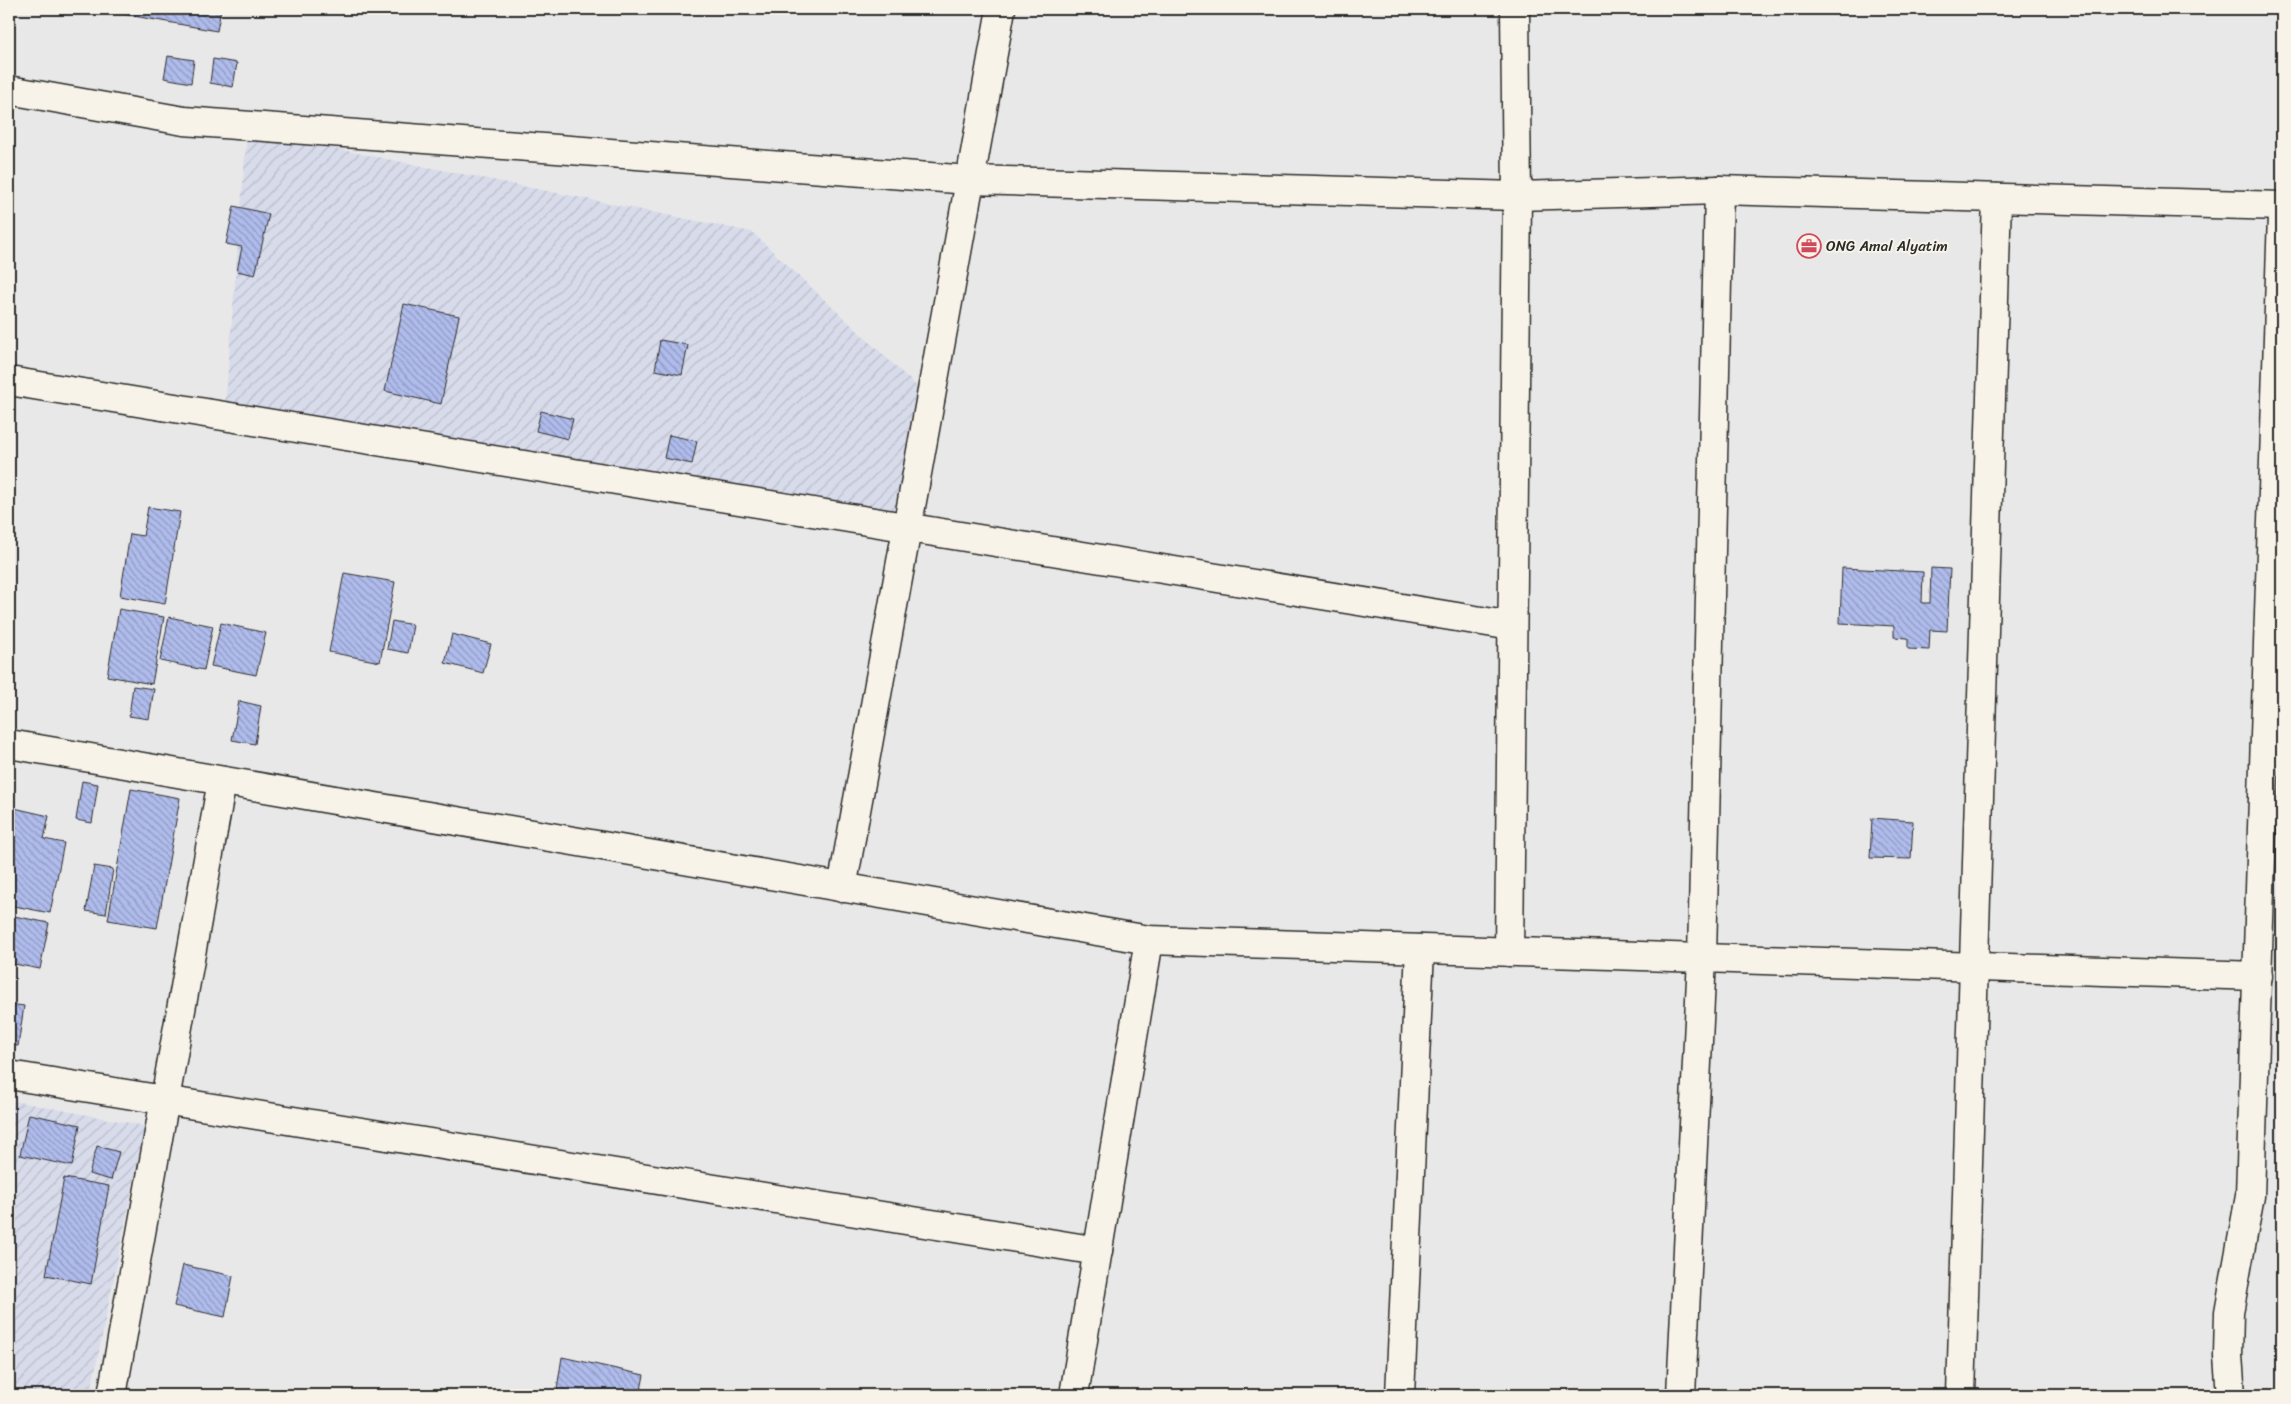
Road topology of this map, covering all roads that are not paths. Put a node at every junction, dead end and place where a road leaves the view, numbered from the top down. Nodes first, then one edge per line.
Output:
1 (1001, 9) edge
2 (1515, 9) edge
3 (9, 90) edge
4 (970, 180) junction
5 (1719, 190) junction
6 (1517, 196) junction
7 (1997, 198) junction
8 (2282, 206) edge
9 (2282, 215) edge
10 (9, 381) edge
11 (907, 527) junction
12 (1512, 626) junction
13 (9, 744) edge
14 (222, 780) junction
15 (842, 888) junction
16 (1149, 940) junction
17 (1420, 949) junction
18 (1508, 952) junction
19 (1702, 958) junction
20 (1974, 967) junction
21 (2258, 976) junction
22 (9, 1075) edge
23 (164, 1100) junction
24 (1098, 1251) junction
25 (112, 1395) edge
26 (1074, 1395) edge
27 (1400, 1395) edge
28 (1681, 1395) edge
29 (1961, 1395) edge
30 (2231, 1395) edge

1 - 4 street
2 - 6 street
3 - 4 street
4 - 6 street
4 - 11 street
5 - 6 street
5 - 7 street
5 - 19 street
6 - 12 street
7 - 8 street
7 - 20 street
9 - 21 street
10 - 11 street
11 - 12 street
11 - 15 street
12 - 18 street
13 - 14 street
14 - 15 street
14 - 23 street
15 - 16 street
16 - 17 street
16 - 24 street
17 - 18 street
17 - 27 street
18 - 19 street
19 - 20 street
19 - 28 street
20 - 21 street
20 - 29 street
21 - 30 street
22 - 23 street
23 - 24 street
23 - 25 street
24 - 26 street

